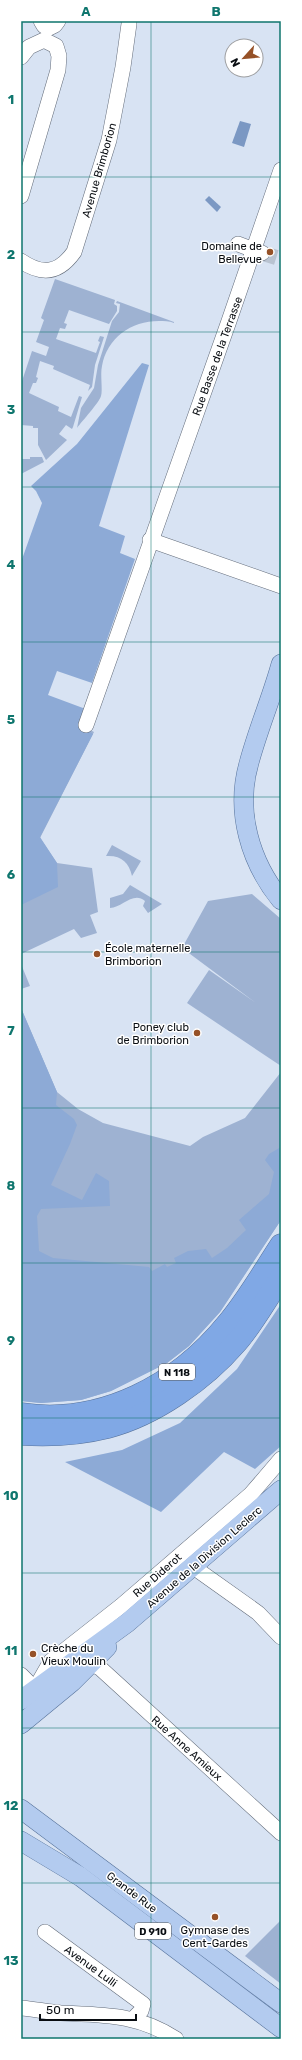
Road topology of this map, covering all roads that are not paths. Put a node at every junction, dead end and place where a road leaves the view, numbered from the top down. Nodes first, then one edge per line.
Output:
1 (41, 21) edge
2 (58, 21) edge
3 (129, 22) edge
4 (21, 57) edge
5 (281, 170) edge
6 (21, 196) edge
7 (238, 244) dead end
8 (258, 252) junction
9 (21, 261) edge
10 (150, 540) junction
11 (281, 586) edge
12 (281, 664) edge
13 (86, 725) dead end
14 (281, 900) edge
15 (281, 1245) edge
16 (281, 1278) edge
17 (21, 1414) edge
18 (21, 1434) edge
19 (281, 1459) edge
20 (278, 1498) edge
21 (192, 1566) junction
22 (127, 1623) junction
23 (281, 1637) edge
24 (92, 1664) junction
25 (21, 1675) edge
26 (30, 1700) edge
27 (21, 1724) edge
28 (21, 1810) edge
29 (281, 1834) edge
30 (21, 1841) edge
31 (45, 1932) dead end
32 (281, 2003) edge
33 (21, 2008) edge
34 (134, 2018) junction
35 (281, 2028) edge
36 (176, 2039) edge

1 - 2 street
3 - 9 street, Avenue Brimborion
4 - 6 street
5 - 8 street, Rue Basse de la Terrasse
7 - 8 street
8 - 10 street, Rue Basse de la Terrasse
10 - 11 street
10 - 13 street, Rue Basse de la Terrasse
12 - 14 main road
15 - 17 highway, N 118
16 - 18 highway, N 118
19 - 26 street, Rue Diderot
20 - 21 main road, Avenue de la Division Leclerc
21 - 22 main road, Avenue de la Division Leclerc
21 - 23 street
22 - 24 main road, Avenue de la Division Leclerc
22 - 26 main road, Avenue de la Division Leclerc
24 - 26 main road, Avenue de la Division Leclerc
24 - 29 street, Rue Anne Amieux
25 - 26 street
26 - 27 main road, Avenue de la Division Leclerc
28 - 32 main road, Grande Rue / D 910
30 - 35 main road, Grande Rue / D 910
31 - 34 street, Avenue Lulli
33 - 34 street
34 - 36 street

